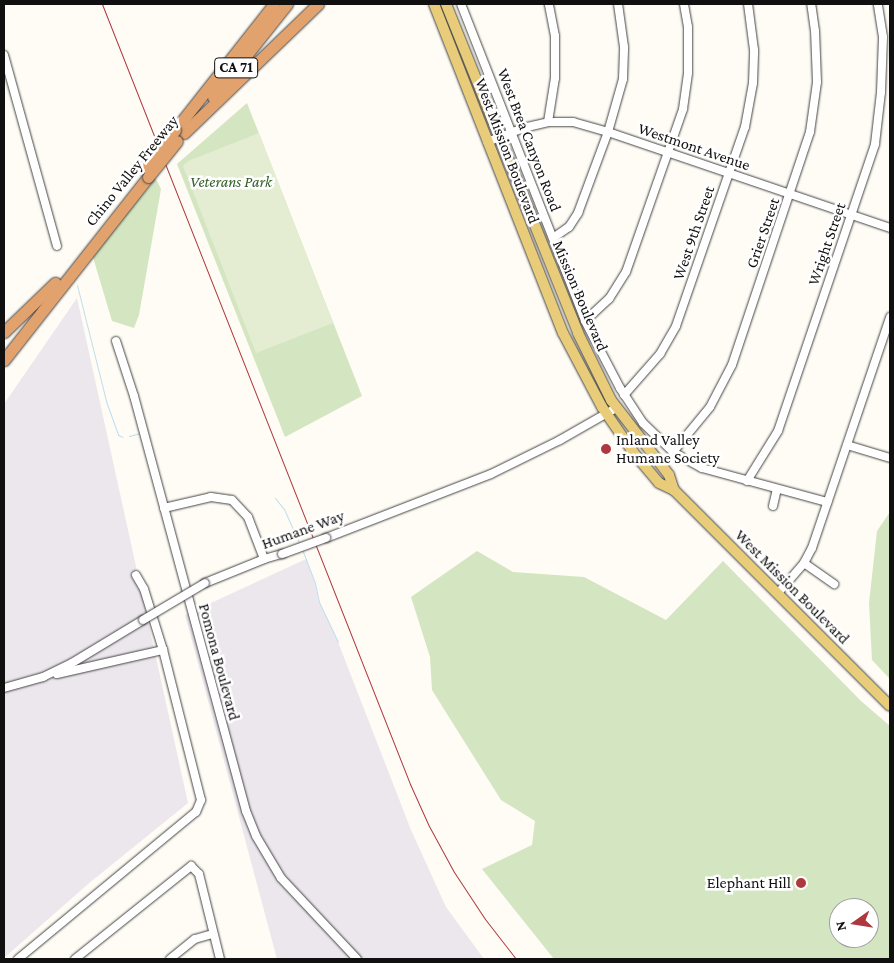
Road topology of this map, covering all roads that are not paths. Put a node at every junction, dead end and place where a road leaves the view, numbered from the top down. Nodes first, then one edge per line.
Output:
1 (266, 4) edge
2 (274, 4) edge
3 (287, 4) edge
4 (318, 4) edge
5 (434, 4) edge
6 (446, 4) edge
7 (461, 4) edge
8 (549, 4) edge
9 (618, 4) edge
10 (684, 4) edge
11 (748, 4) edge
12 (812, 4) edge
13 (878, 4) edge
14 (243, 41) junction
15 (4, 55) edge
16 (8, 85) edge
17 (548, 122) junction
18 (512, 132) junction
19 (608, 132) junction
20 (179, 135) junction
21 (499, 137) junction
22 (488, 142) junction
23 (668, 153) junction
24 (729, 174) junction
25 (790, 194) junction
26 (852, 214) junction
27 (890, 228) edge
28 (553, 238) junction
29 (57, 246) dead end
30 (59, 281) junction
31 (542, 283) junction
32 (566, 305) junction
33 (890, 317) edge
34 (586, 321) junction
35 (4, 332) edge
36 (116, 341) dead end
37 (882, 342) junction
38 (890, 345) edge
39 (4, 349) edge
40 (4, 362) edge
41 (624, 395) junction
42 (616, 408) junction
43 (607, 414) junction
44 (846, 445) junction
45 (673, 452) junction
46 (890, 458) edge
47 (747, 481) junction
48 (777, 489) junction
49 (674, 490) junction
50 (827, 502) junction
51 (773, 506) dead end
52 (164, 508) junction
53 (264, 559) junction
54 (804, 563) junction
55 (136, 575) dead end
56 (834, 584) dead end
57 (778, 593) junction
58 (163, 650) junction
59 (43, 677) junction
60 (4, 688) edge
61 (890, 706) edge
62 (213, 934) junction
63 (18, 959) edge
64 (75, 959) edge
65 (170, 959) edge
66 (220, 959) edge
67 (357, 959) edge

1 - 14 highway
2 - 14 highway, Chino Valley Freeway / CA 71
3 - 20 highway, Chino Valley Freeway / CA 71
4 - 20 highway
5 - 22 main road, West Mission Boulevard
6 - 21 main road, Mission Boulevard
7 - 18 street, West Brea Canyon Road
8 - 17 street
9 - 19 street
10 - 23 street
11 - 24 street, West 9th Street
12 - 25 street, Grier Street
13 - 26 street, Wright Street
14 - 20 highway, Chino Valley Freeway / CA 71
15 - 16 street
16 - 29 street
17 - 18 street, Westmont Avenue
17 - 19 street, Westmont Avenue
18 - 21 street, Westmont Avenue
18 - 28 street, West Brea Canyon Road
19 - 23 street, Westmont Avenue
19 - 28 street
20 - 30 highway, Chino Valley Freeway / CA 71, bridge
21 - 22 street, Westmont Avenue
21 - 32 main road, Mission Boulevard
22 - 31 main road, West Mission Boulevard
23 - 24 street, Westmont Avenue
23 - 34 street
24 - 25 street, Westmont Avenue
24 - 41 street, West 9th Street
25 - 26 street, Westmont Avenue
25 - 45 street, Grier Street
26 - 27 street, Westmont Avenue
26 - 47 street, Wright Street
28 - 34 street, West Brea Canyon Road
30 - 35 highway
30 - 39 highway, Chino Valley Freeway / CA 71
30 - 40 highway, Chino Valley Freeway / CA 71
31 - 32 main road
31 - 43 main road, West Mission Boulevard
32 - 42 main road, Mission Boulevard
33 - 37 street
34 - 41 street, West Brea Canyon Road
36 - 52 street, Pomona Boulevard
37 - 38 street
37 - 44 street
41 - 45 street, West Brea Canyon Road
42 - 43 street, Humane Way
42 - 49 main road, Mission Boulevard
43 - 49 main road
43 - 53 street, Humane Way, bridge
44 - 46 street
44 - 50 street
45 - 47 street, West Brea Canyon Road
47 - 48 street, West Brea Canyon Road
48 - 50 street, West Brea Canyon Road
48 - 51 street
49 - 57 main road, West Mission Boulevard
50 - 54 street
52 - 53 street
52 - 67 street, Pomona Boulevard
53 - 59 street, Humane Way, bridge
54 - 56 street
54 - 57 street
55 - 58 street
57 - 61 main road, West Mission Boulevard
58 - 59 street
58 - 63 street
59 - 60 street, Humane Way
62 - 64 street
62 - 65 street
62 - 66 street

